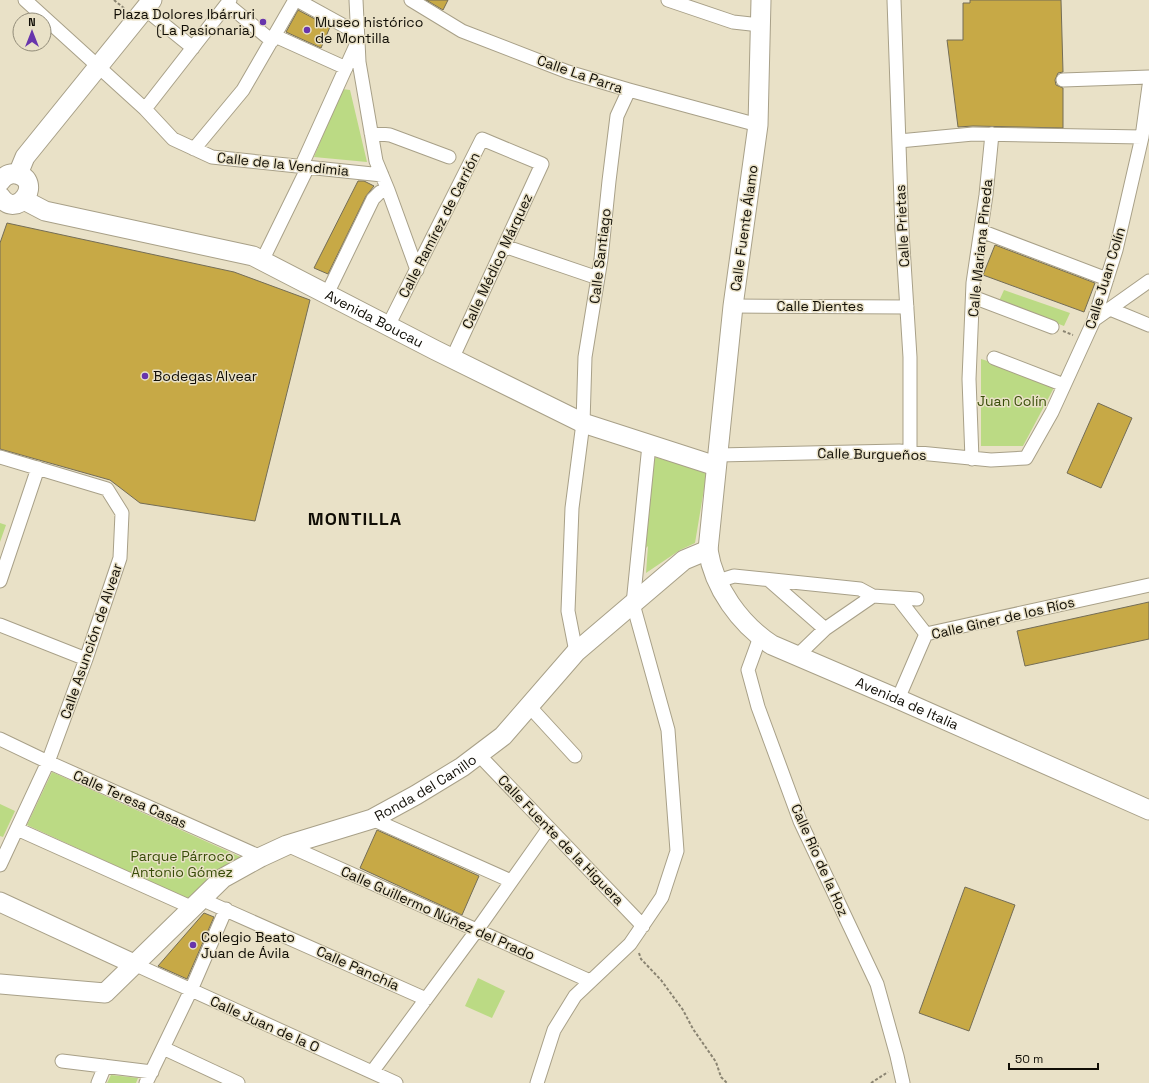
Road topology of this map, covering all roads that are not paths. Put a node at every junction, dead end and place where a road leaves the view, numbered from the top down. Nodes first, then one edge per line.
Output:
1 (25, 0) edge
2 (296, 0) edge
3 (356, 0) edge
4 (411, 0) edge
5 (668, 0) edge
6 (761, 0) edge
7 (894, 0) edge
8 (228, 2) edge
9 (148, 5) edge
10 (760, 25) junction
11 (358, 37) junction
12 (273, 38) junction
13 (193, 48) junction
14 (98, 66) junction
15 (346, 68) junction
16 (1149, 77) edge
17 (1063, 80) dead end
18 (1149, 86) edge
19 (629, 90) junction
20 (145, 109) junction
21 (758, 125) junction
22 (371, 133) junction
23 (992, 134) junction
24 (1142, 138) junction
25 (899, 141) junction
26 (194, 149) junction
27 (450, 157) dead end
28 (542, 164) joint
29 (304, 167) junction
30 (18, 174) junction
31 (382, 175) junction
32 (0, 182) edge
33 (388, 190) junction
34 (9, 203) edge
35 (981, 231) junction
36 (504, 246) junction
37 (262, 260) junction
38 (417, 270) junction
39 (598, 278) junction
40 (1106, 279) junction
41 (1149, 281) edge
42 (327, 294) junction
43 (973, 297) junction
44 (733, 306) junction
45 (906, 307) junction
46 (1110, 309) junction
47 (1094, 320) junction
48 (1149, 325) edge
49 (388, 326) junction
50 (1052, 327) road end
51 (994, 358) dead end
52 (452, 359) junction
53 (1064, 385) junction
54 (583, 423) junction
55 (649, 445) junction
56 (910, 452) junction
57 (0, 457) edge
58 (972, 458) junction
59 (1026, 458) joint
60 (717, 461) junction
61 (38, 468) junction
62 (708, 550) junction
63 (770, 580) junction
64 (0, 581) edge
65 (718, 581) junction
66 (1149, 585) edge
67 (873, 596) junction
68 (898, 598) junction
69 (917, 598) dead end
70 (633, 604) junction
71 (0, 625) edge
72 (825, 629) junction
73 (926, 634) junction
74 (760, 637) junction
75 (576, 652) junction
76 (797, 656) junction
77 (86, 659) junction
78 (898, 699) junction
79 (529, 706) junction
80 (0, 739) edge
81 (479, 755) junction
82 (575, 756) dead end
83 (48, 762) junction
84 (1149, 810) edge
85 (372, 819) junction
86 (549, 828) junction
87 (17, 829) junction
88 (287, 845) junction
89 (261, 857) junction
90 (0, 865) edge
91 (511, 881) junction
92 (0, 902) edge
93 (197, 904) junction
94 (226, 909) junction
95 (643, 926) junction
96 (477, 930) junction
97 (134, 964) junction
98 (590, 981) junction
99 (0, 984) edge
100 (191, 990) junction
101 (426, 999) junction
102 (163, 1048) junction
103 (62, 1061) dead end
104 (105, 1066) junction
105 (372, 1072) junction
106 (149, 1077) edge
107 (98, 1083) edge
108 (238, 1083) edge
109 (396, 1083) edge
110 (537, 1083) edge
111 (903, 1083) edge

1 - 14 street, Calle de la Vendimia
2 - 11 street
2 - 12 street
3 - 11 street
4 - 19 street, Calle La Parra
5 - 10 street
6 - 10 street, Calle Fuente Álamo
7 - 25 street, Calle Prietas
8 - 12 street
8 - 13 street
9 - 13 street
9 - 14 street
10 - 21 street, Calle Fuente Álamo
11 - 15 street
11 - 22 street
12 - 15 street
12 - 26 street
13 - 20 street
14 - 20 street, Calle de la Vendimia
14 - 30 street
15 - 29 street
16 - 17 street
18 - 24 street, Calle Juan Colín
19 - 21 street, Calle La Parra
19 - 39 street, Calle Santiago
20 - 26 street, Calle de la Vendimia
21 - 44 street, Calle Fuente Álamo
22 - 27 street
22 - 31 street
23 - 24 street
23 - 25 street
23 - 35 street, Calle Mariana Pineda
24 - 40 street, Calle Juan Colín
25 - 45 street, Calle Prietas
26 - 29 street, Calle de la Vendimia
28 - 36 street, Calle Médico Márquez
28 - 38 street, Calle Ramírez de Carrión
29 - 31 street, Calle de la Vendimia
29 - 37 street
30 - 32 street
30 - 34 street
31 - 33 street
33 - 38 street
33 - 42 street
34 - 37 street, Avenida Boucau
35 - 40 street
35 - 43 street, Calle Mariana Pineda
36 - 39 street
36 - 52 street, Calle Médico Márquez
37 - 42 street, Avenida Boucau
38 - 49 street, Calle Ramírez de Carrión
39 - 54 street, Calle Santiago
40 - 47 street, Calle Juan Colín
41 - 46 street
42 - 49 street, Avenida Boucau
43 - 50 street
43 - 58 street, Calle Mariana Pineda
44 - 45 street, Calle Dientes
44 - 60 street, Calle Fuente Álamo
45 - 56 street, Calle Prietas
46 - 47 street
46 - 48 street
47 - 53 street, Calle Juan Colín
49 - 52 street, Avenida Boucau
51 - 53 street
52 - 54 street, Avenida Boucau
53 - 59 street, Calle Juan Colín
54 - 55 street, Avenida Boucau
54 - 75 street, Calle Santiago
55 - 60 street, Avenida Boucau
55 - 70 street
56 - 58 street, Calle Burgueños
56 - 60 street, Calle Burgueños
57 - 61 street, Calle Asunción de Alvear
58 - 59 street, Calle Burgueños
60 - 62 street, Avenida de Italia
61 - 64 street
61 - 77 street, Calle Asunción de Alvear
62 - 65 street, Avenida de Italia
62 - 70 street, Ronda del Canillo
63 - 65 street
63 - 67 street
63 - 72 street
65 - 74 street, Avenida de Italia
66 - 73 street, Calle Giner de los Ríos
67 - 68 street
67 - 72 street
68 - 69 street
68 - 73 street
70 - 75 street, Ronda del Canillo
70 - 95 street
71 - 77 street
72 - 76 street
73 - 78 street, Calle Giner de los Ríos
74 - 76 street, Avenida de Italia
74 - 111 street, Calle Río de la Hoz
75 - 79 street, Ronda del Canillo
76 - 78 street, Avenida de Italia
77 - 83 street, Calle Asunción de Alvear
78 - 84 street, Avenida de Italia
79 - 81 street, Ronda del Canillo
79 - 82 street
80 - 83 street, Calle Teresa Casas
81 - 85 street, Ronda del Canillo
81 - 86 street, Calle Fuente de la Higuera
83 - 87 street, Calle Asunción de Alvear
83 - 89 street, Calle Teresa Casas
85 - 88 street, Ronda del Canillo
85 - 91 street
86 - 91 street
86 - 95 street, Calle Fuente de la Higuera
87 - 90 street, Calle Asunción de Alvear
87 - 93 street, Calle Panchía
88 - 89 street, Ronda del Canillo
88 - 96 street, Calle Guillermo Núñez del Prado
89 - 93 street, Ronda del Canillo
91 - 96 street
92 - 97 street
93 - 94 street, Calle Panchía
93 - 97 street, Ronda del Canillo
94 - 100 street
94 - 101 street, Calle Panchía
95 - 98 street
96 - 98 street, Calle Guillermo Núñez del Prado
96 - 101 street
97 - 99 street, Ronda del Canillo
97 - 100 street, Calle Juan de la O
98 - 110 street
100 - 102 street
100 - 105 street, Calle Juan de la O
101 - 105 street
102 - 106 street
102 - 108 street
103 - 104 street
104 - 106 street
104 - 107 street
105 - 109 street, Calle Juan de la O

